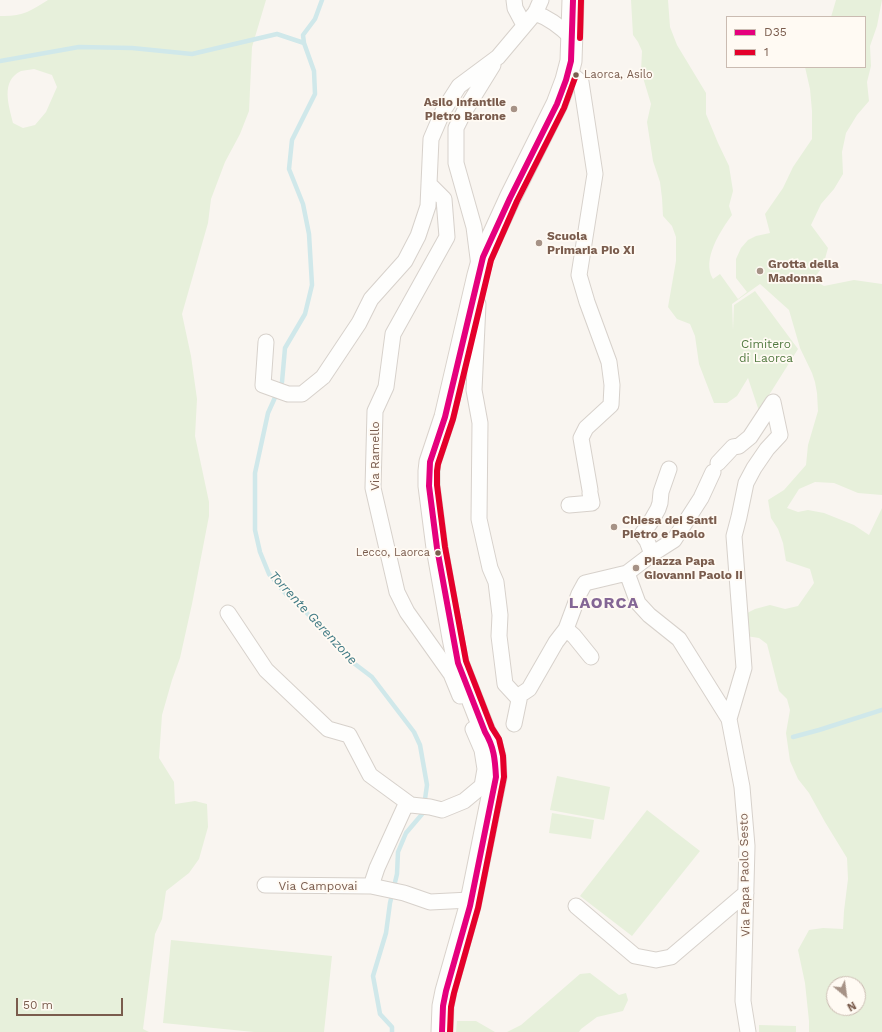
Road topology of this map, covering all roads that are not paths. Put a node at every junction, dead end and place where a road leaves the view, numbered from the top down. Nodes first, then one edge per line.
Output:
1 (514, 0) edge
2 (572, 0) edge
3 (538, 6) edge
4 (524, 25) junction
5 (572, 38) junction
6 (498, 57) junction
7 (568, 72) junction
8 (429, 184) junction
9 (479, 272) junction
10 (266, 342) dead end
11 (332, 377) dead end
12 (295, 394) junction
13 (668, 469) dead end
14 (569, 505) dead end
15 (652, 554) junction
16 (627, 573) junction
17 (228, 613) dead end
18 (566, 629) junction
19 (591, 657) dead end
20 (517, 697) junction
21 (729, 718) junction
22 (514, 724) dead end
23 (478, 727) junction
24 (409, 804) junction
25 (265, 885) dead end
26 (371, 886) junction
27 (746, 893) junction
28 (470, 900) junction
29 (576, 906) dead end
30 (442, 1032) edge
31 (748, 1032) edge

1 - 4 street
2 - 5 main road
3 - 4 street
3 - 5 street
4 - 6 street
5 - 7 main road
6 - 8 street
6 - 9 street
7 - 9 main road
7 - 14 street
8 - 12 street
8 - 23 street, Via Ramello
9 - 20 street
9 - 23 main road
10 - 12 street
11 - 12 street
13 - 15 street
15 - 16 street
15 - 21 street
16 - 18 street
16 - 21 street
17 - 24 street
18 - 19 street
18 - 20 street
20 - 22 street
21 - 27 street, Via Papa Paolo Sesto
23 - 24 street, Via Ramello
23 - 28 main road
24 - 26 street, Via Campovai
25 - 26 street, Via Campovai
26 - 28 street, Via Campovai
27 - 29 street
27 - 31 street, Via Papa Paolo Sesto
28 - 30 main road

